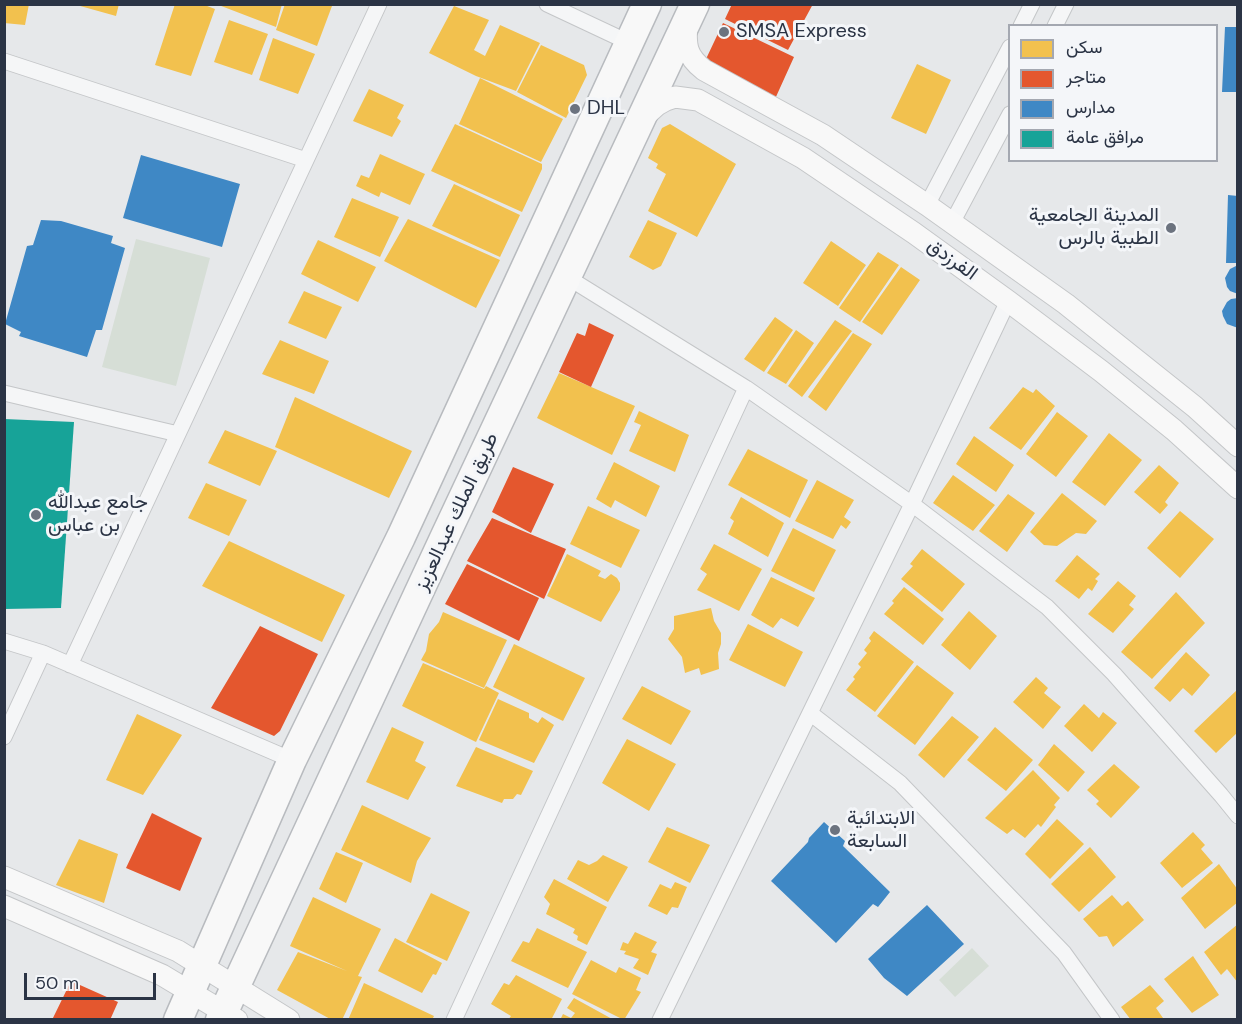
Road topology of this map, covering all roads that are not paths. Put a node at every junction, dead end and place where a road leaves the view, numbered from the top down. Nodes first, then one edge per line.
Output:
1 (379, 4) edge
2 (547, 4) edge
3 (647, 4) edge
4 (1032, 4) edge
5 (1066, 4) edge
6 (691, 14) edge
7 (1022, 24) edge
8 (1056, 24) edge
9 (630, 43) junction
10 (1008, 51) edge
11 (4, 61) edge
12 (1008, 118) edge
13 (641, 121) junction
14 (306, 160) junction
15 (927, 205) junction
16 (952, 223) junction
17 (567, 278) junction
18 (1008, 300) junction
19 (747, 388) junction
20 (4, 393) edge
21 (178, 434) junction
22 (1238, 446) edge
23 (1238, 488) edge
24 (912, 504) junction
25 (4, 640) edge
26 (43, 653) junction
27 (70, 665) junction
28 (810, 713) junction
29 (4, 737) edge
30 (292, 760) junction
31 (1238, 816) edge
32 (4, 877) edge
33 (4, 906) edge
34 (202, 966) junction
35 (235, 986) junction
36 (190, 992) junction
37 (227, 1017) edge
38 (660, 1019) edge
39 (178, 1020) edge
40 (289, 1020) edge
41 (454, 1020) edge
42 (1112, 1020) edge

1 - 14 street
2 - 9 street
3 - 9 highway, طريق الملك عبدالعزيز
4 - 7 street
5 - 8 street
6 - 13 highway, طريق الملك عبدالعزيز
6 - 15 street, الفرزدق
9 - 30 highway, طريق الملك عبدالعزيز
10 - 15 street
11 - 14 street
12 - 16 street
13 - 17 highway, طريق الملك عبدالعزيز
13 - 18 street, الفرزدق
14 - 21 street
15 - 16 street, الفرزدق
16 - 22 street, الفرزدق
17 - 19 street
17 - 35 highway, طريق الملك عبدالعزيز
18 - 23 street, الفرزدق
18 - 24 street
19 - 24 street
19 - 41 street
20 - 21 street
21 - 27 street
24 - 28 street
24 - 31 street
25 - 26 street
26 - 27 street
26 - 29 street
27 - 30 street
28 - 38 street
28 - 42 street
30 - 34 highway, طريق الملك عبدالعزيز
32 - 34 street
33 - 36 street
34 - 35 street
34 - 36 highway, طريق الملك عبدالعزيز
35 - 37 highway, طريق الملك عبدالعزيز
35 - 40 street
36 - 37 street
36 - 39 highway, طريق الملك عبدالعزيز

